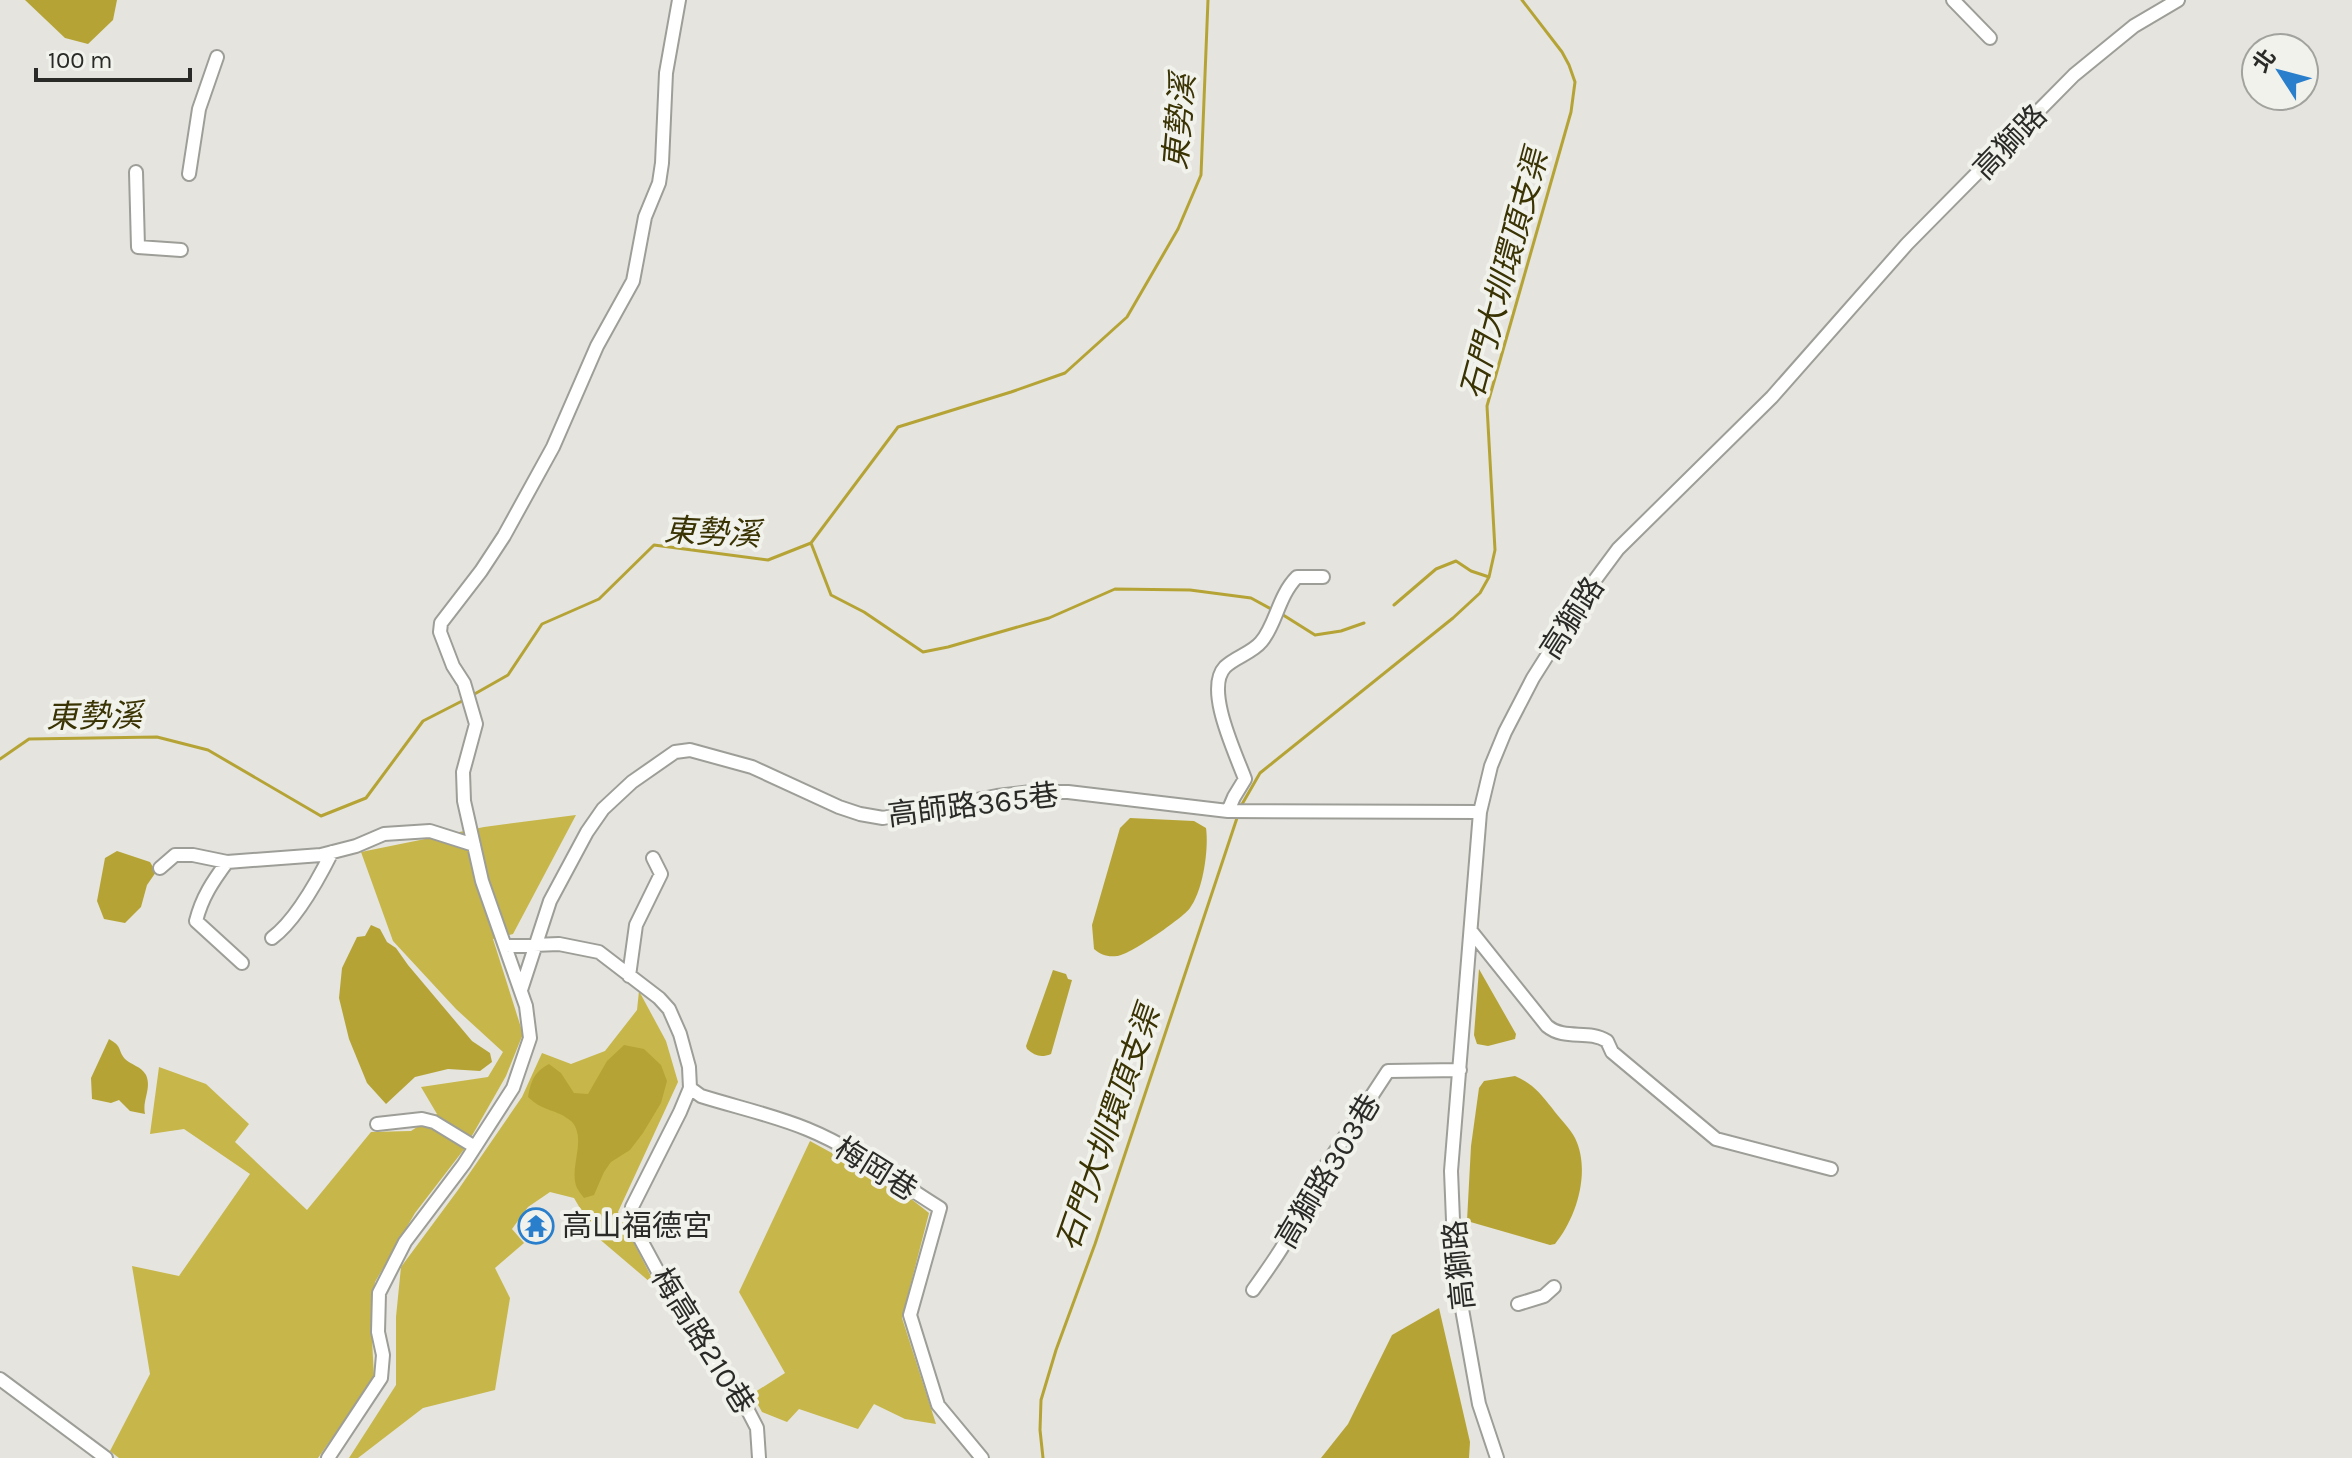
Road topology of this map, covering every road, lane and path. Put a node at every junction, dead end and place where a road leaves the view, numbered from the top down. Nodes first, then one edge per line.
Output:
1 (679, 0) edge
2 (1953, 0) edge
3 (2178, 0) edge
4 (1990, 38) dead end
5 (217, 57) dead end
6 (136, 172) dead end
7 (189, 174) dead end
8 (181, 250) dead end
9 (1323, 577) dead end
10 (1228, 811) junction
11 (1480, 812) junction
12 (474, 845) junction
13 (332, 852) junction
14 (653, 858) dead end
15 (227, 862) junction
16 (160, 868) dead end
17 (1471, 931) junction
18 (272, 938) dead end
19 (506, 946) junction
20 (535, 947) junction
21 (242, 963) dead end
22 (629, 976) junction
23 (520, 990) junction
24 (1460, 1070) junction
25 (690, 1088) junction
26 (377, 1124) dead end
27 (475, 1147) junction
28 (1831, 1169) dead end
29 (1554, 1287) dead end
30 (1253, 1290) dead end
31 (1518, 1304) dead end
32 (0, 1379) edge
33 (106, 1458) edge
34 (328, 1458) edge
35 (759, 1458) edge
36 (982, 1458) edge
37 (1497, 1458) edge

1 - 12 street
2 - 4 street
3 - 11 street, 高獅路
5 - 7 street
6 - 8 street
9 - 10 street
10 - 11 street, 高師路365巷
10 - 20 street, 高師路365巷
11 - 17 street, 高獅路
12 - 13 street
12 - 19 street
13 - 15 street
13 - 18 street
14 - 22 street
15 - 16 street
15 - 21 street
17 - 24 street, 高獅路
17 - 28 street
19 - 20 street
19 - 23 street
20 - 22 street
20 - 23 street, 高師路365巷
22 - 25 street
23 - 27 street
24 - 30 street, 高獅路303巷
24 - 37 street, 高獅路
25 - 35 street, 梅高路210巷
25 - 36 street, 梅岡巷
26 - 27 street
27 - 34 street
29 - 31 street
32 - 33 street

